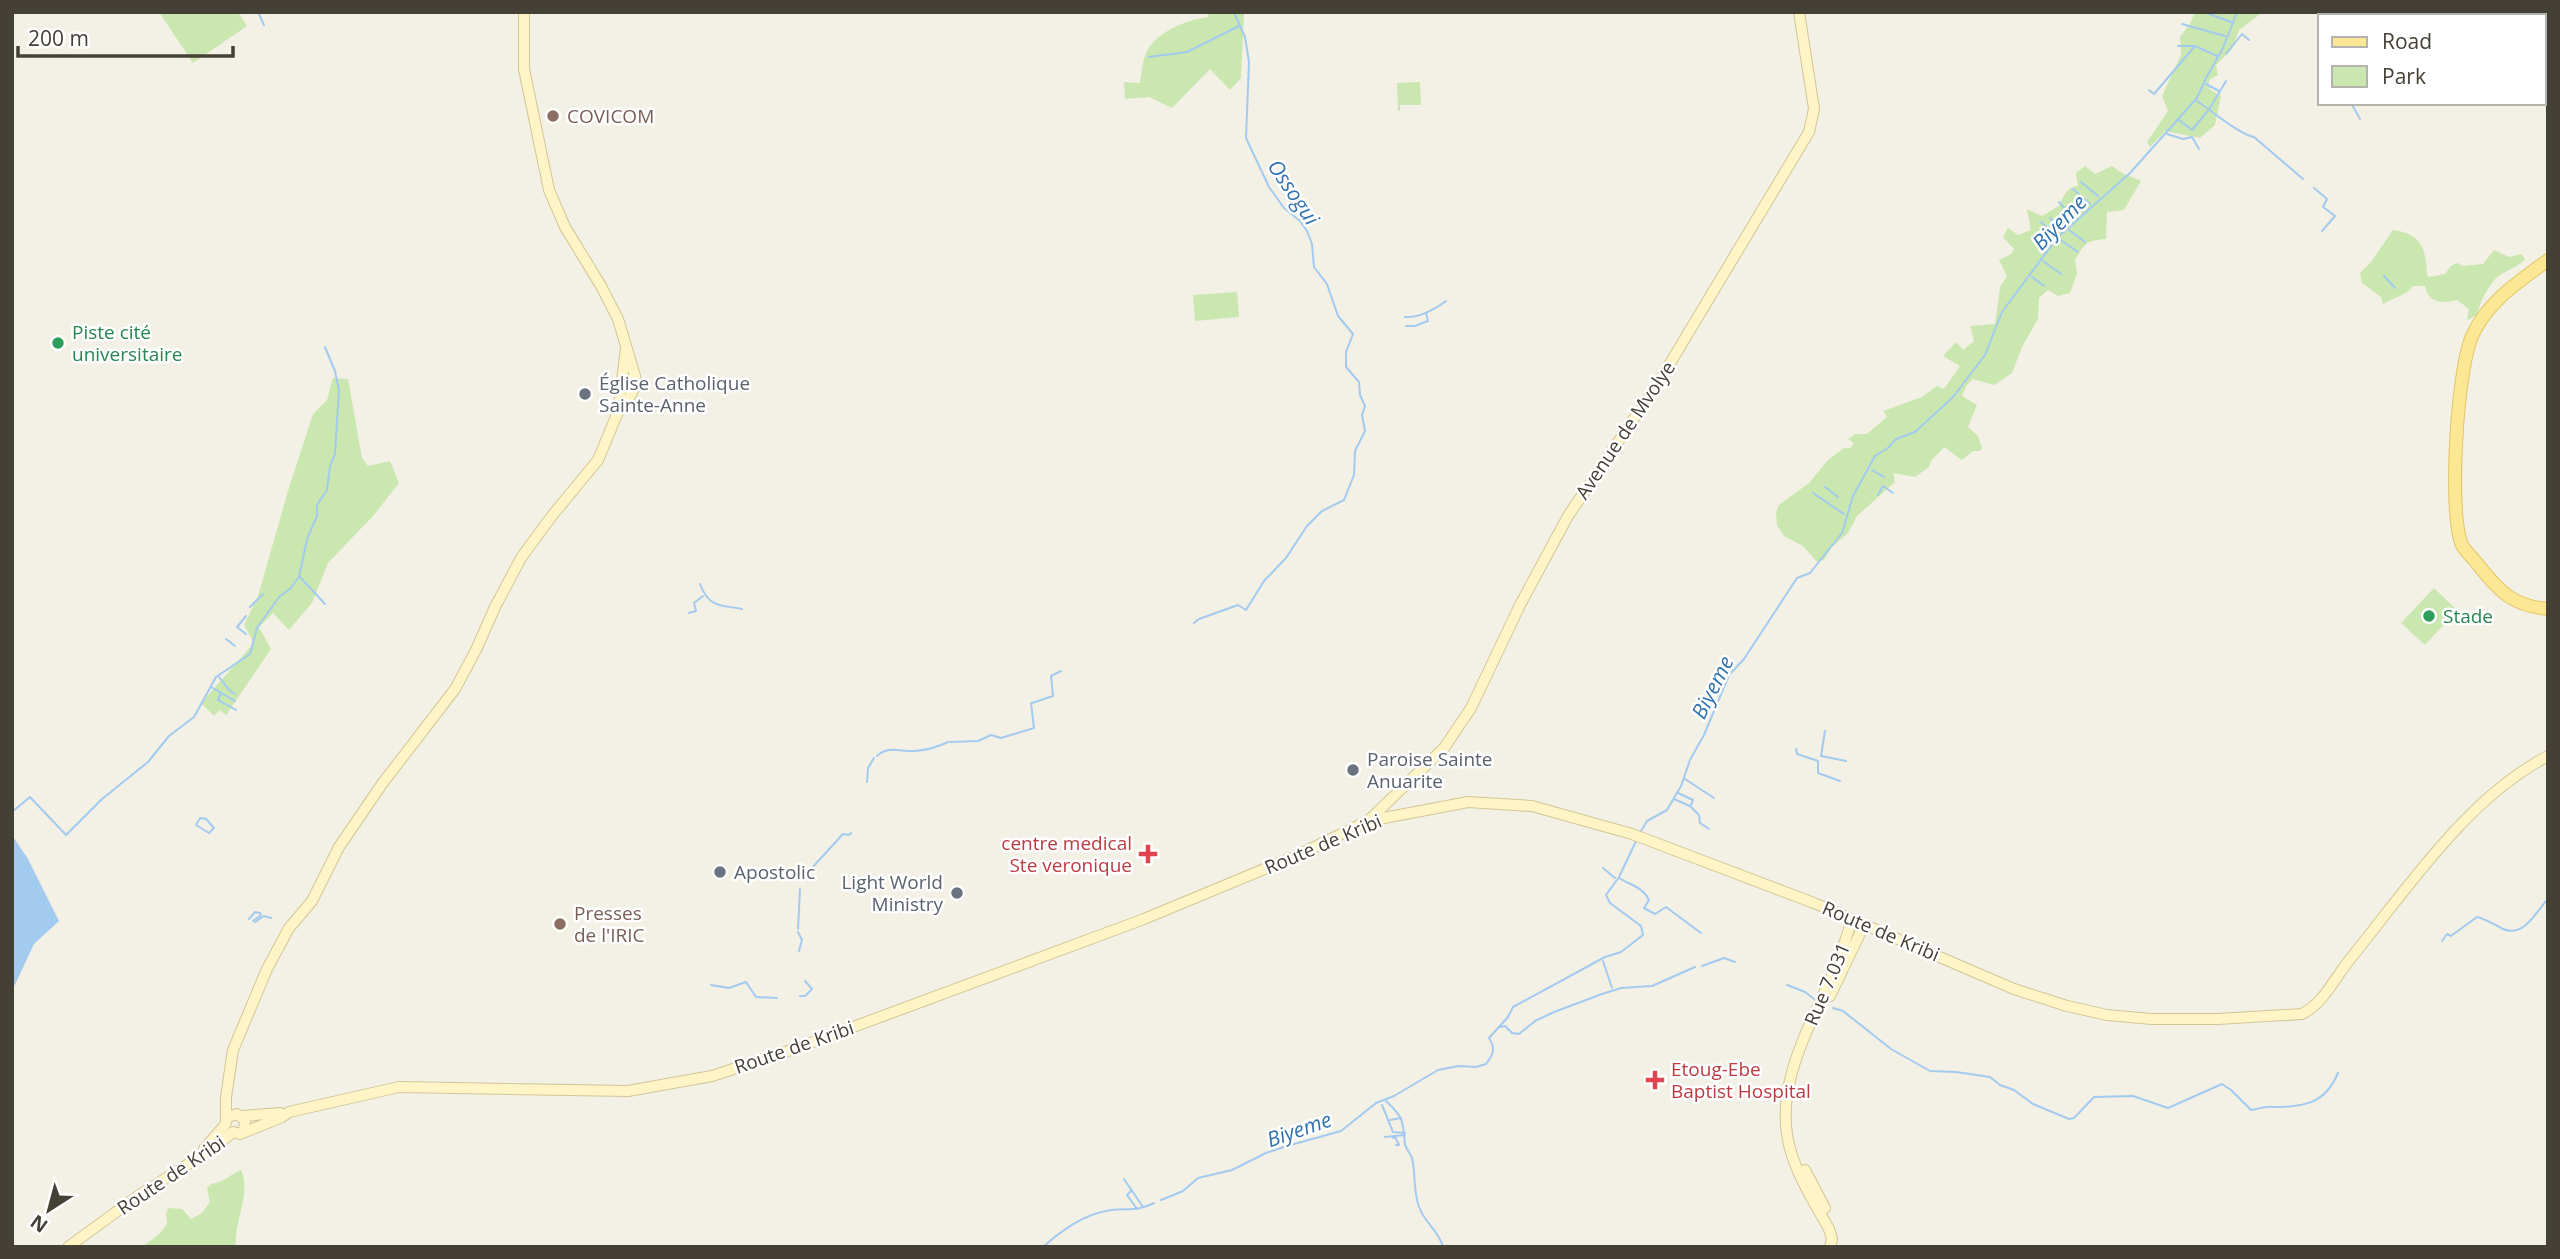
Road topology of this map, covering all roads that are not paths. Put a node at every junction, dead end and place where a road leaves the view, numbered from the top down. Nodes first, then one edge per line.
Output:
1 (524, 12) edge
2 (1799, 12) edge
3 (2548, 260) edge
4 (2548, 609) edge
5 (2548, 756) edge
6 (1368, 821) junction
7 (1852, 919) junction
8 (1864, 925) junction
9 (1822, 1003) junction
10 (228, 1084) junction
11 (289, 1112) junction
12 (239, 1115) junction
13 (232, 1127) junction
14 (68, 1247) edge
15 (1830, 1247) edge
16 (1836, 1247) edge

1 - 10 main road
2 - 6 main road, Avenue de Mvolye
3 - 4 main road
5 - 8 main road, Route de Kribi
6 - 7 main road, Route de Kribi
6 - 11 main road, Route de Kribi
7 - 8 main road, Route de Kribi
7 - 9 main road, Rue 7.031
8 - 9 main road, Rue 7.031
9 - 15 main road, Rue 7.031
9 - 16 main road, Rue 7.031
10 - 12 main road
10 - 13 main road
11 - 12 main road
11 - 13 main road, Route de Kribi
12 - 13 main road
12 - 13 main road
13 - 14 main road, Route de Kribi

